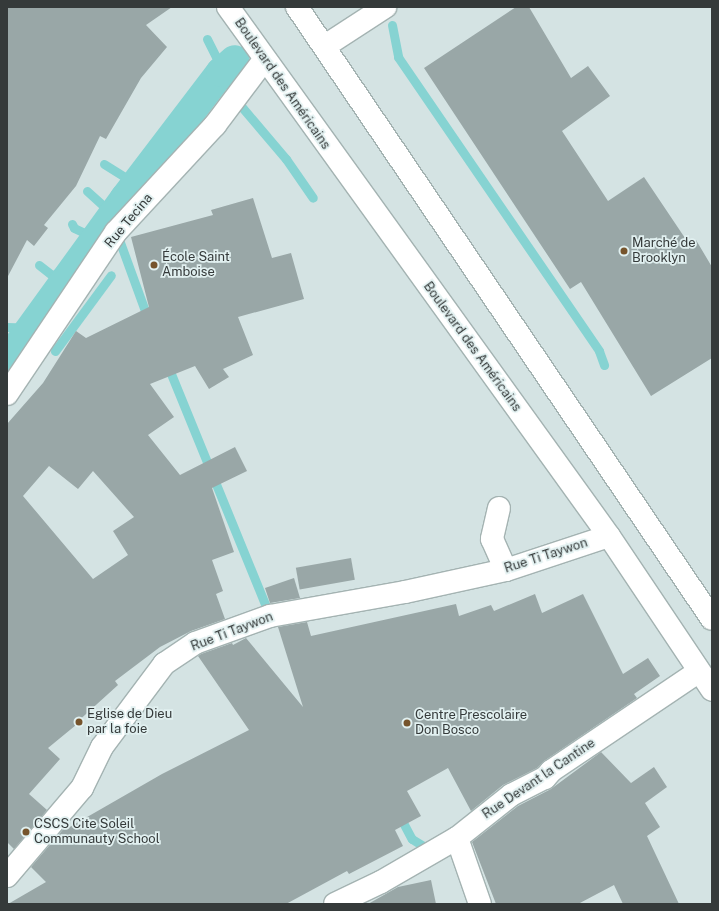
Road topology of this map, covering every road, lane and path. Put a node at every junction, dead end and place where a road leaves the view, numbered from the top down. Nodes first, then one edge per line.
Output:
1 (228, 7) edge
2 (297, 7) edge
3 (385, 7) edge
4 (325, 46) junction
5 (264, 60) junction
6 (7, 394) edge
7 (499, 508) dead end
8 (609, 536) junction
9 (506, 570) junction
10 (712, 619) edge
11 (698, 672) junction
12 (712, 690) edge
13 (457, 838) junction
14 (7, 876) edge
15 (335, 904) edge
16 (480, 904) edge

1 - 5 street, Boulevard des Américains
2 - 4 street
3 - 4 street
4 - 10 street
5 - 6 street, Rue Tecina
5 - 8 street, Boulevard des Américains
7 - 9 street
8 - 9 street, Rue Ti Taywon
8 - 11 street, Boulevard des Américains
9 - 14 street, Rue Ti Taywon
11 - 12 street, Boulevard des Américains
11 - 13 street, Rue Devant la Cantine
13 - 15 street, Rue Devant la Cantine
13 - 16 street

